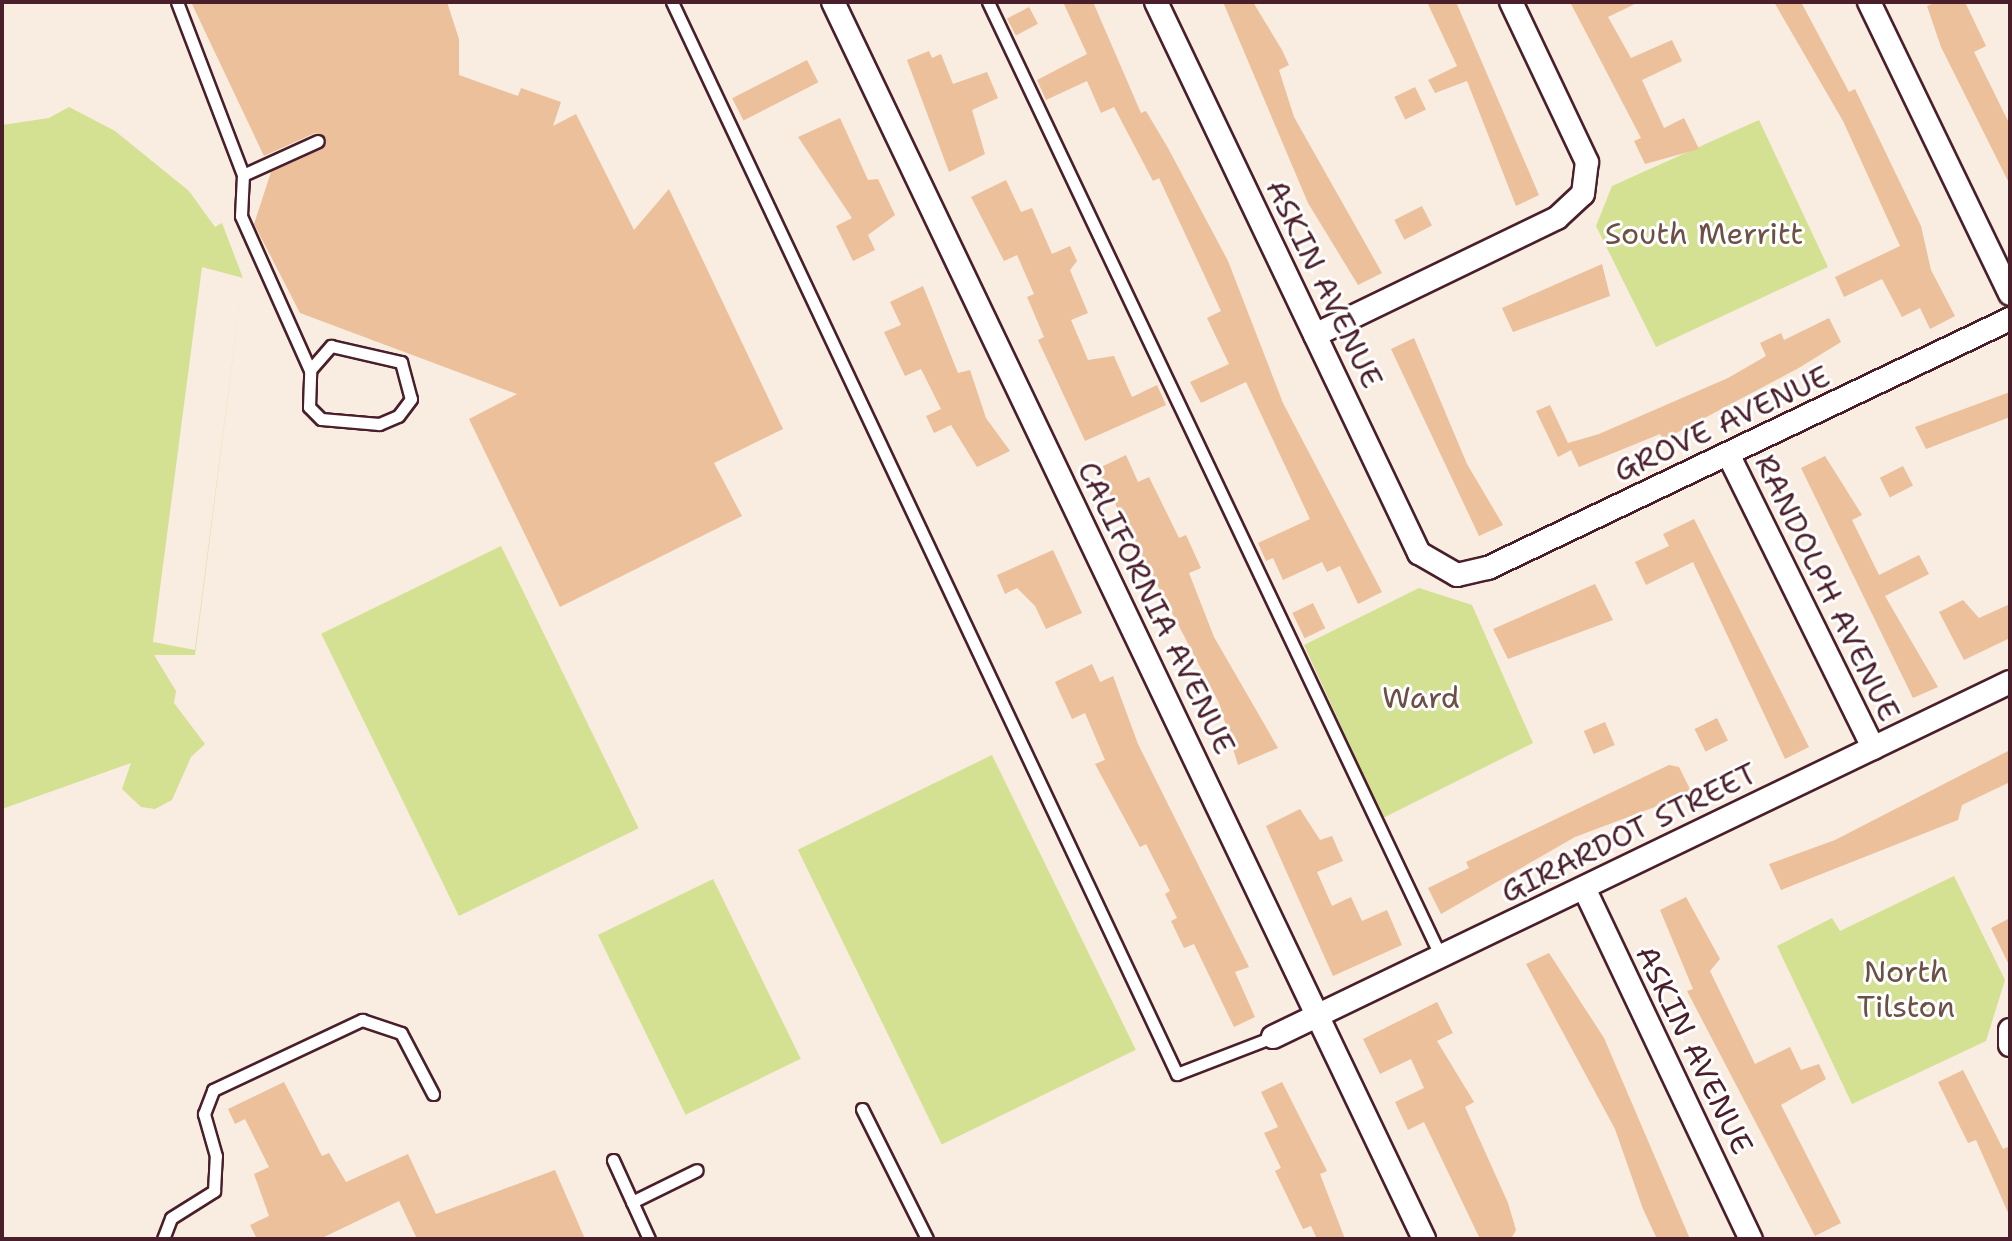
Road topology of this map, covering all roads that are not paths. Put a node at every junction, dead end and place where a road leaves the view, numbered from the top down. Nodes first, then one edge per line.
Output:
1 (177, 2) edge
2 (672, 2) edge
3 (988, 2) edge
4 (1156, 2) edge
5 (1511, 2) edge
6 (1869, 2) edge
7 (839, 4) edge
8 (318, 141) dead end
9 (243, 175) junction
10 (2010, 294) edge
11 (2010, 319) edge
12 (1315, 335) junction
13 (310, 370) junction
14 (1728, 454) junction
15 (1457, 575) joint
16 (2010, 682) edge
17 (1873, 748) junction
18 (1584, 888) junction
19 (1441, 957) junction
20 (1317, 1016) junction
21 (2010, 1030) edge
22 (1273, 1037) joint
23 (2010, 1045) edge
24 (433, 1094) dead end
25 (862, 1109) dead end
26 (613, 1160) dead end
27 (697, 1170) dead end
28 (632, 1202) junction
29 (163, 1239) edge
30 (649, 1239) edge
31 (927, 1239) edge
32 (1424, 1239) edge
33 (1751, 1239) edge

1 - 9 lane
2 - 22 lane
3 - 19 lane
4 - 12 street, ASKIN AVENUE
5 - 12 street
6 - 10 street
7 - 20 street, CALIFORNIA AVENUE
8 - 9 lane
9 - 13 lane
11 - 14 street, GROVE AVENUE
12 - 15 street, ASKIN AVENUE
13 - 13 lane
14 - 15 street, GROVE AVENUE
14 - 17 street, RANDOLPH AVENUE
16 - 17 street, GIRARDOT STREET
17 - 18 street, GIRARDOT STREET
18 - 19 street, GIRARDOT STREET
18 - 33 street, ASKIN AVENUE
19 - 20 street, GIRARDOT STREET
20 - 22 street, GIRARDOT STREET
20 - 32 street, CALIFORNIA AVENUE
21 - 23 street
24 - 29 lane
25 - 31 lane
26 - 28 lane
27 - 28 lane
28 - 30 lane

